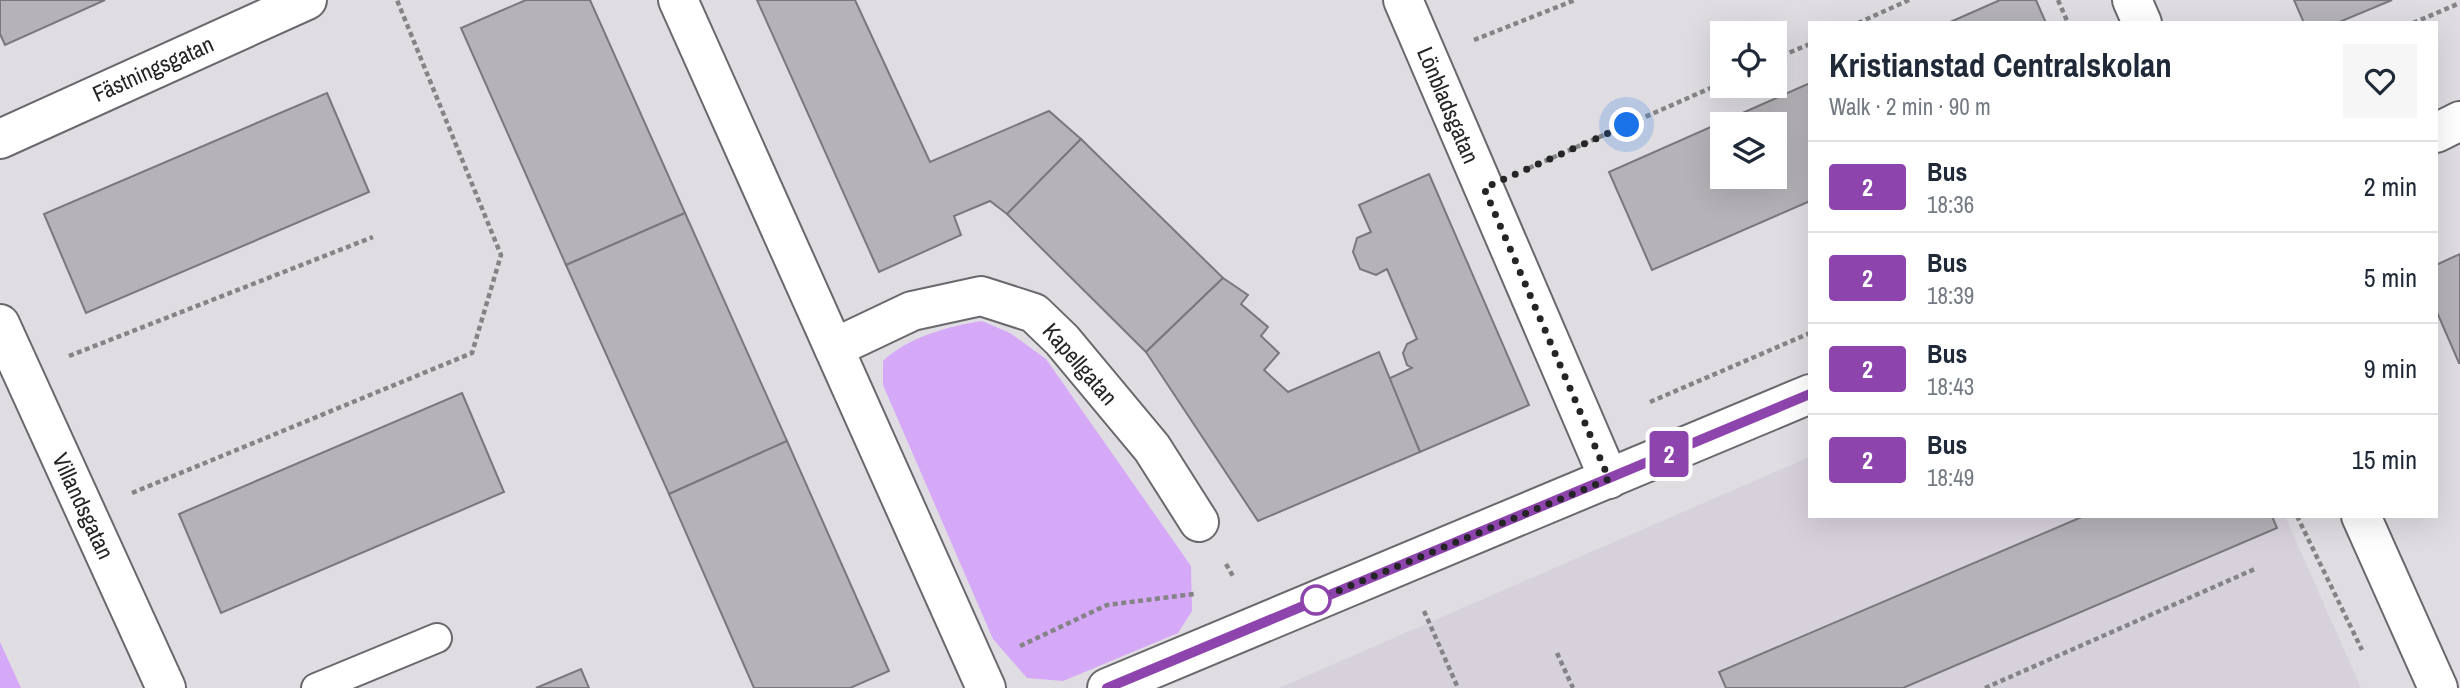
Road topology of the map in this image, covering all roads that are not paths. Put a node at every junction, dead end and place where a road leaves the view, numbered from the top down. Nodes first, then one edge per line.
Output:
1 (307, 0) edge
2 (678, 0) edge
3 (1403, 0) edge
4 (2132, 0) edge
5 (2141, 21) edge
6 (2460, 121) edge
7 (2438, 132) edge
8 (0, 139) edge
9 (0, 324) edge
10 (834, 348) junction
11 (1808, 395) edge
12 (1609, 479) junction
13 (2362, 518) edge
14 (1199, 522) dead end
15 (437, 638) dead end
16 (981, 677) edge
17 (166, 688) edge
18 (316, 688) edge
19 (1107, 688) edge
20 (2438, 688) edge

1 - 8 street, Fästningsgatan
2 - 10 street
3 - 12 street, Lönbladsgatan
4 - 5 street
6 - 7 street
9 - 17 street, Villandsgatan
10 - 14 street, Kapellgatan
10 - 16 street
11 - 12 street
12 - 19 street
13 - 20 street
15 - 18 lane

